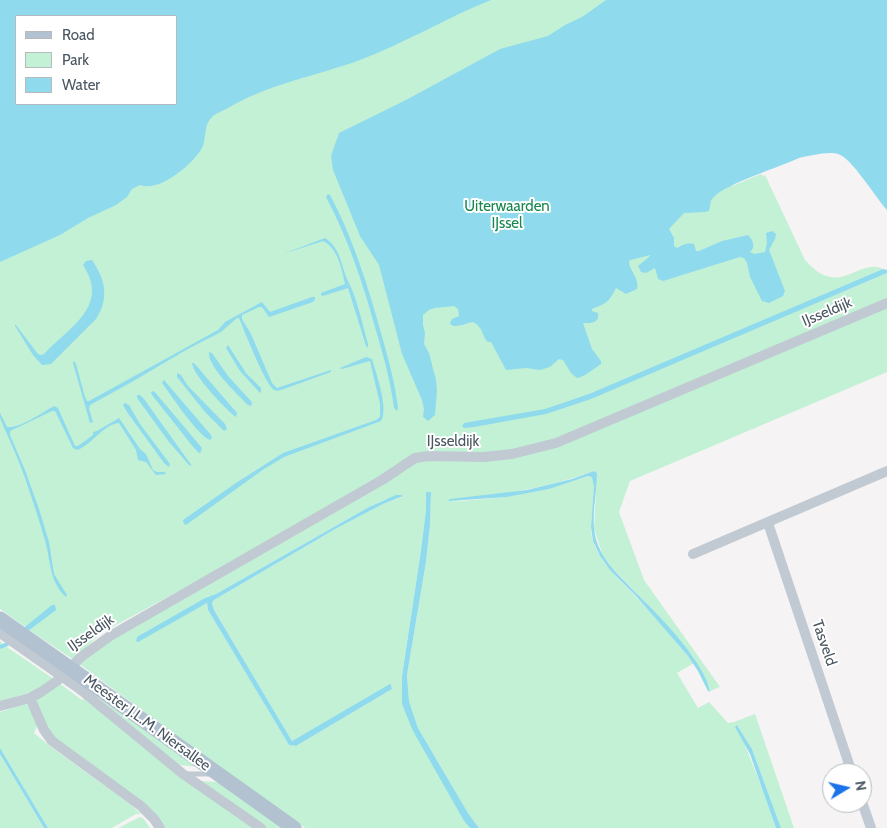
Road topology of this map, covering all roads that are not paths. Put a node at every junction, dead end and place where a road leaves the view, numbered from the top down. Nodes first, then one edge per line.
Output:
1 (887, 303) edge
2 (887, 471) edge
3 (768, 523) junction
4 (693, 554) dead end
5 (0, 619) edge
6 (0, 633) edge
7 (84, 685) junction
8 (30, 698) junction
9 (0, 706) edge
10 (849, 763) edge
11 (183, 774) junction
12 (218, 774) junction
13 (866, 813) edge
14 (160, 828) edge
15 (261, 828) edge
16 (294, 828) edge
17 (871, 828) edge

1 - 8 street, IJsseldijk
2 - 3 street
3 - 4 street
3 - 10 street, Tasveld
5 - 7 main road, Meester J.L.M. Niersallee, bridge
6 - 7 street, Meester J.L.M. Niersallee, bridge
7 - 11 street, Meester J.L.M. Niersallee
7 - 12 main road, Meester J.L.M. Niersallee
8 - 9 street, IJsseldijk
8 - 14 street
11 - 12 lane
11 - 15 street, Meester J.L.M. Niersallee
12 - 16 main road, Meester J.L.M. Niersallee
13 - 17 street

